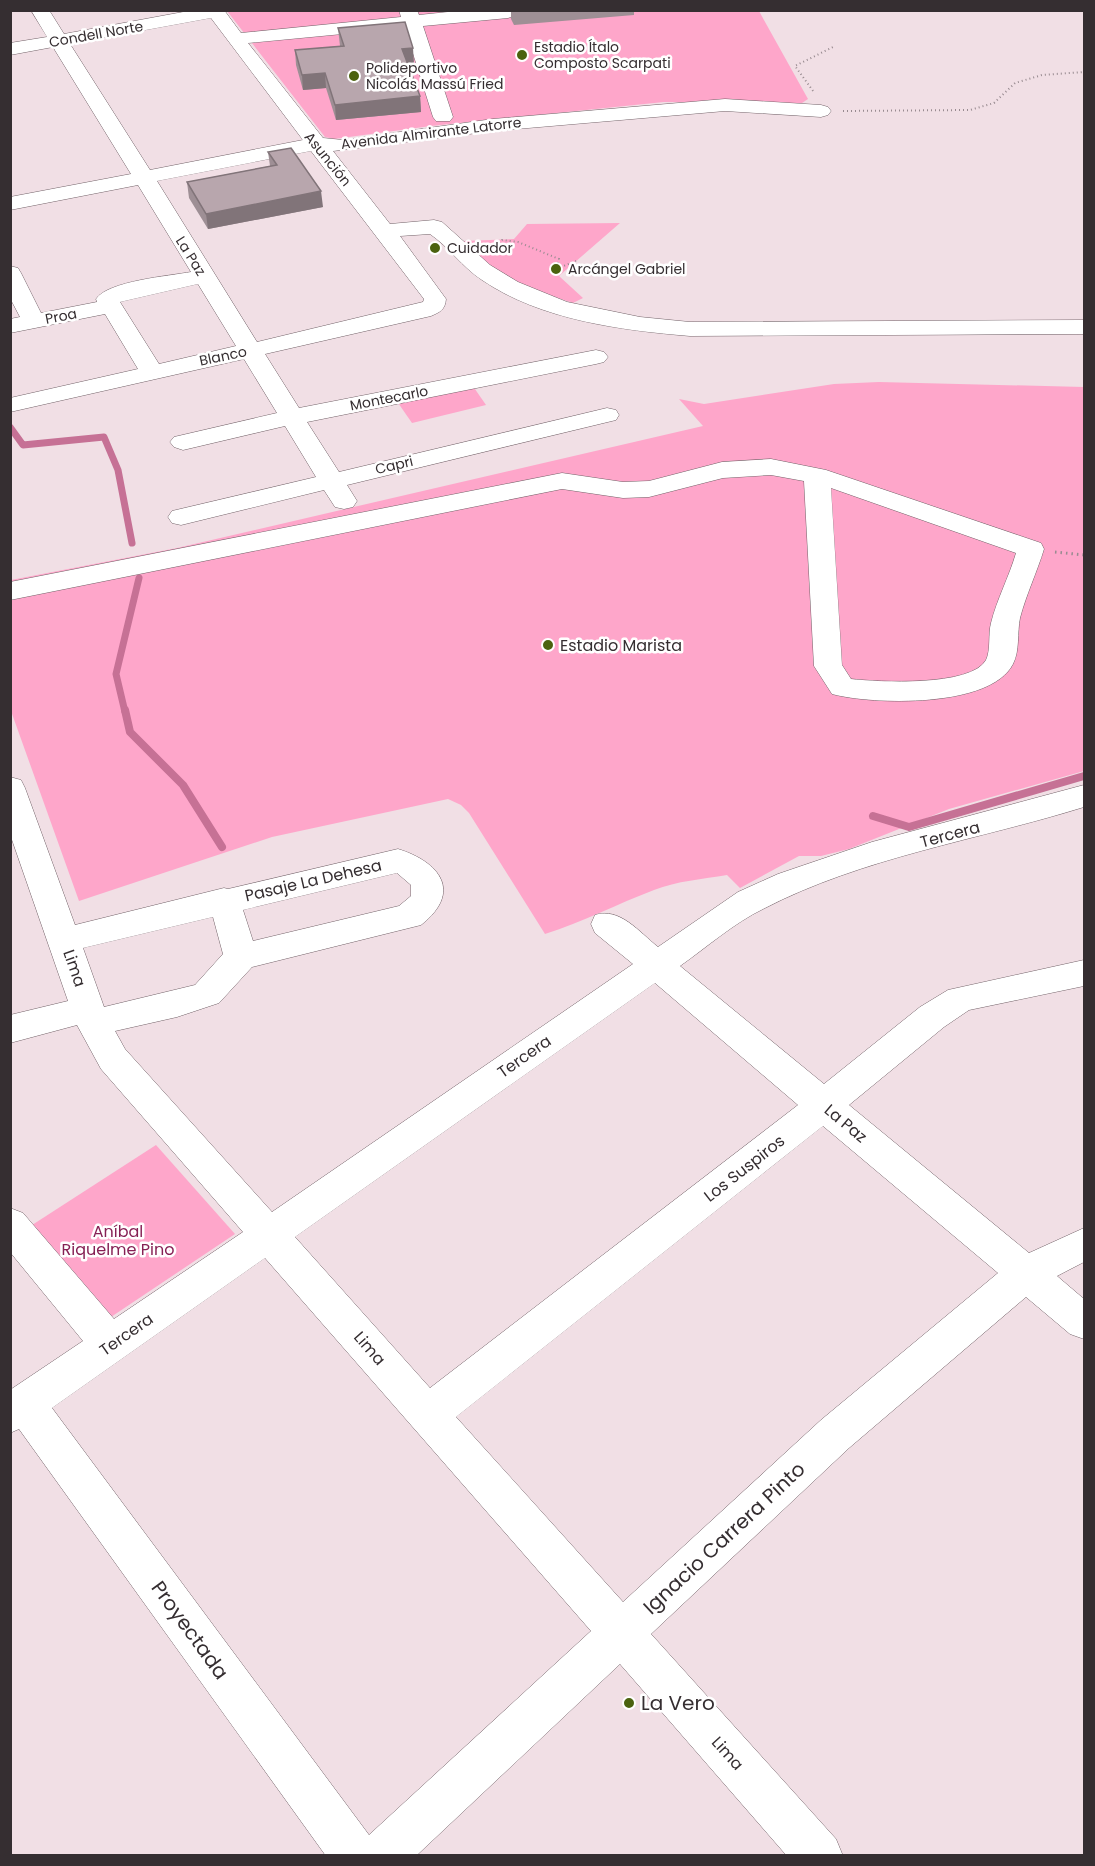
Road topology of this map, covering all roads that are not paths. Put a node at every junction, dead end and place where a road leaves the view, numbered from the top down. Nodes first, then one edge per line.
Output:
1 (40, 10) edge
2 (342, 10) edge
3 (331, 11) edge
4 (216, 12) joint
5 (508, 12) edge
6 (309, 13) dead end
7 (410, 16) edge
8 (314, 32) junction
9 (235, 39) junction
10 (59, 40) junction
11 (10, 49) edge
12 (821, 111) road end
13 (442, 117) dead end
14 (315, 144) junction
15 (142, 178) junction
16 (10, 204) edge
17 (387, 231) junction
18 (10, 273) edge
19 (203, 276) junction
20 (110, 301) junction
21 (434, 306) joint
22 (22, 323) edge
23 (1084, 327) edge
24 (248, 350) junction
25 (596, 357) dead end
26 (152, 371) junction
27 (10, 405) edge
28 (607, 415) dead end
29 (293, 417) junction
30 (183, 442) dead end
31 (816, 475) junction
32 (337, 490) junction
33 (181, 517) dead end
34 (10, 591) edge
35 (10, 788) edge
36 (1079, 806) edge
37 (224, 900) junction
38 (607, 924) dead end
39 (65, 940) junction
40 (240, 957) junction
41 (655, 965) junction
42 (1084, 973) edge
43 (91, 1016) junction
44 (10, 1029) edge
45 (824, 1105) junction
46 (10, 1224) edge
47 (269, 1234) junction
48 (1084, 1244) edge
49 (1026, 1273) junction
50 (1084, 1322) edge
51 (111, 1345) junction
52 (18, 1409) edge
53 (428, 1414) junction
54 (621, 1632) junction
55 (355, 1856) edge
56 (381, 1856) edge
57 (819, 1856) edge

1 - 10 street, La Paz
2 - 3 street
4 - 9 street, Asunción
4 - 10 street, Condell Norte
5 - 7 street
6 - 8 street
7 - 8 street
7 - 13 street
8 - 9 street
9 - 14 street, Asunción
10 - 11 street, Condell Norte
10 - 15 street, La Paz
12 - 14 street, Avenida Almirante Latorre
14 - 15 street, Avenida Almirante Latorre
14 - 17 street, Asunción
15 - 16 street, Avenida Almirante Latorre
15 - 19 street, La Paz
17 - 21 street, Asunción
17 - 23 street
18 - 22 street
19 - 20 street, Proa
19 - 24 street, La Paz
20 - 22 street, Proa
20 - 26 street
21 - 24 street, Blanco
24 - 26 street, Blanco
24 - 29 street, La Paz
25 - 29 street, Montecarlo
26 - 27 street, Blanco
28 - 32 street, Capri
29 - 30 street, Montecarlo
29 - 32 street, La Paz
31 - 31 street
31 - 34 street
32 - 33 street, Capri
35 - 39 street, Lima
36 - 41 street, Tercera
37 - 39 street, Pasaje La Dehesa
37 - 40 street, Pasaje La Dehesa
37 - 40 street, Pasaje La Dehesa
38 - 41 street, La Paz
39 - 43 street, Lima
40 - 43 street
41 - 45 street, La Paz
41 - 47 street, Tercera
42 - 45 street, Los Suspiros
43 - 44 street
43 - 47 street, Lima
45 - 49 street, La Paz
45 - 53 street, Los Suspiros
46 - 51 street
47 - 51 street, Tercera
47 - 53 street, Lima
48 - 49 street, Ignacio Carrera Pinto
49 - 50 street, La Paz
49 - 54 street, Ignacio Carrera Pinto
51 - 52 street, Tercera
52 - 55 street, Proyectada
53 - 54 street, Lima
54 - 56 street, Ignacio Carrera Pinto
54 - 57 street, Lima

